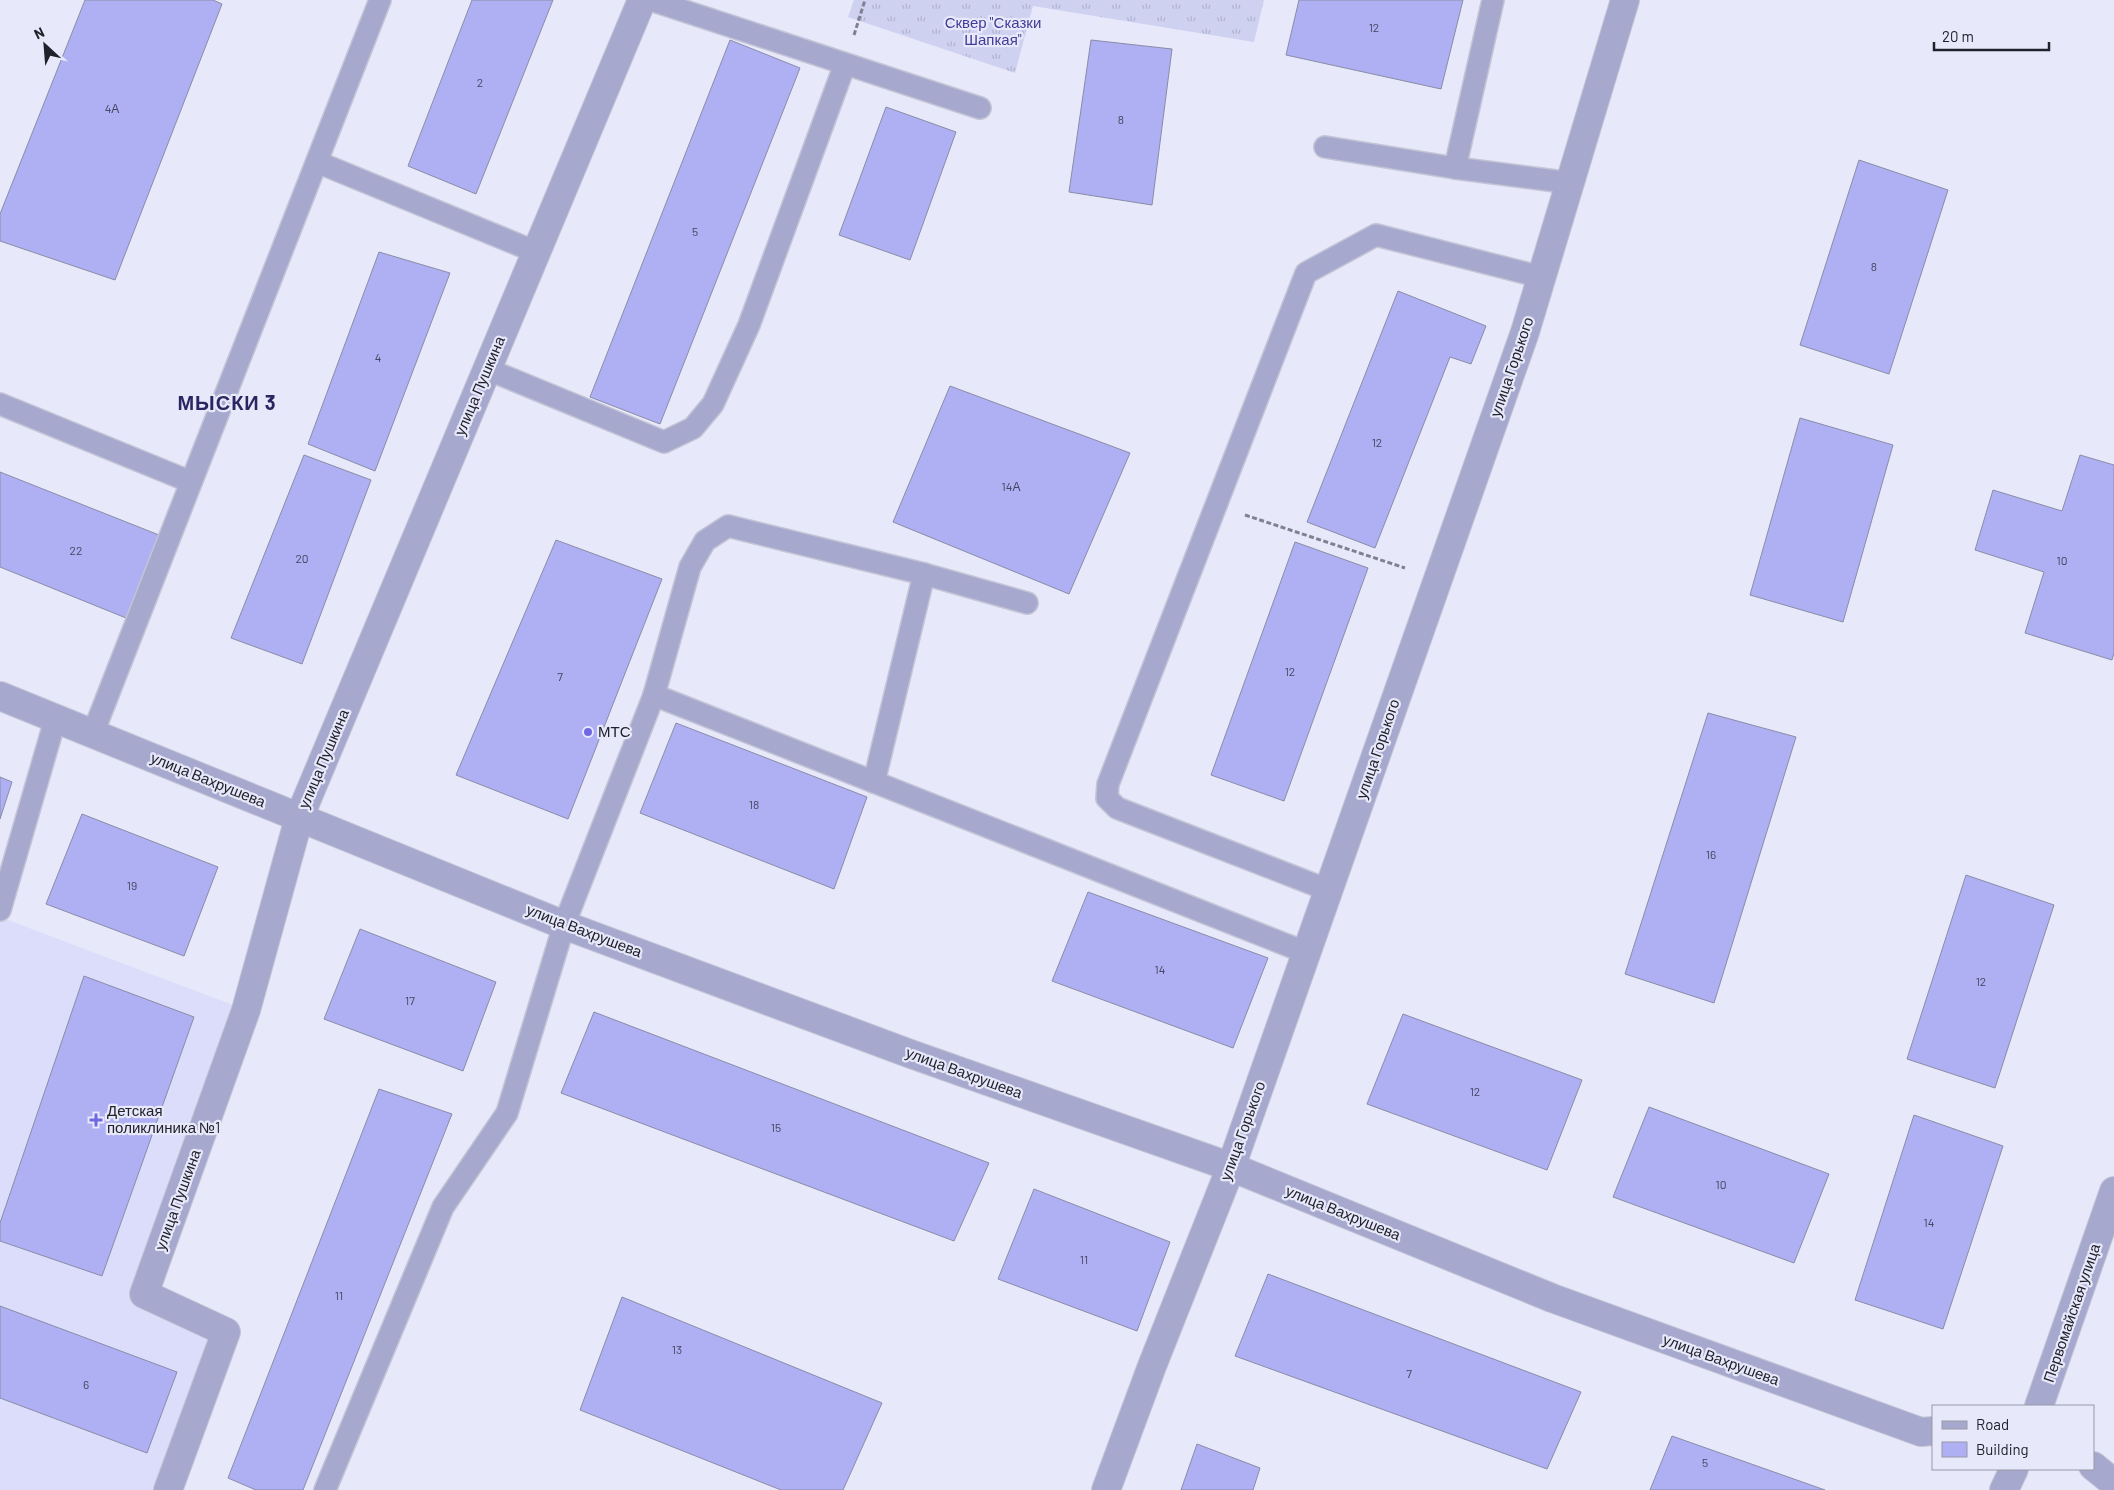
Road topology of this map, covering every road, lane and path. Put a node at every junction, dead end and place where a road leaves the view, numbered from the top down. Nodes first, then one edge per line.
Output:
1 (380, 0) edge
2 (642, 0) edge
3 (651, 0) edge
4 (1493, 0) edge
5 (1625, 0) edge
6 (845, 64) junction
7 (980, 108) dead end
8 (1325, 147) dead end
9 (316, 162) junction
10 (1455, 168) junction
11 (1571, 182) junction
12 (536, 252) junction
13 (1541, 277) junction
14 (487, 368) junction
15 (0, 404) edge
16 (191, 482) junction
17 (1216, 505) junction
18 (924, 574) junction
19 (1438, 579) junction
20 (1028, 603) dead end
21 (654, 695) junction
22 (0, 696) edge
23 (56, 717) junction
24 (93, 733) junction
25 (874, 782) junction
26 (299, 818) junction
27 (1328, 890) junction
28 (0, 910) edge
29 (564, 924) junction
30 (1306, 953) junction
31 (1231, 1168) junction
32 (2114, 1191) edge
33 (2040, 1405) edge
34 (1932, 1431) edge
35 (2094, 1467) edge
36 (2014, 1470) edge
37 (2114, 1483) edge
38 (168, 1490) edge
39 (325, 1490) edge
40 (1106, 1490) edge
41 (2004, 1490) edge

1 - 9 lane
2 - 12 street, улица Пушкина
3 - 6 lane
4 - 10 lane
5 - 11 street, улица Горького
6 - 7 lane
6 - 14 lane
8 - 10 lane
9 - 12 lane
9 - 16 lane
10 - 11 lane
11 - 13 street, улица Горького
12 - 14 street, улица Пушкина
13 - 17 lane
13 - 19 street, улица Горького
14 - 26 street, улица Пушкина
15 - 16 lane
16 - 24 lane
17 - 19 path
17 - 27 lane
18 - 20 lane
18 - 21 lane
18 - 25 lane
19 - 27 street, улица Горького
21 - 25 lane
21 - 29 lane
22 - 23 street, улица Вахрушева
23 - 24 street, улица Вахрушева
23 - 28 lane
24 - 26 street, улица Вахрушева
25 - 30 lane
26 - 29 street, улица Вахрушева
26 - 38 street, улица Пушкина
27 - 30 street, улица Горького
29 - 31 street, улица Вахрушева
29 - 39 lane
30 - 31 street, улица Горького
31 - 34 street, улица Вахрушева
31 - 40 street, улица Горького
32 - 33 street, Первомайская улица
35 - 37 street
36 - 41 street

